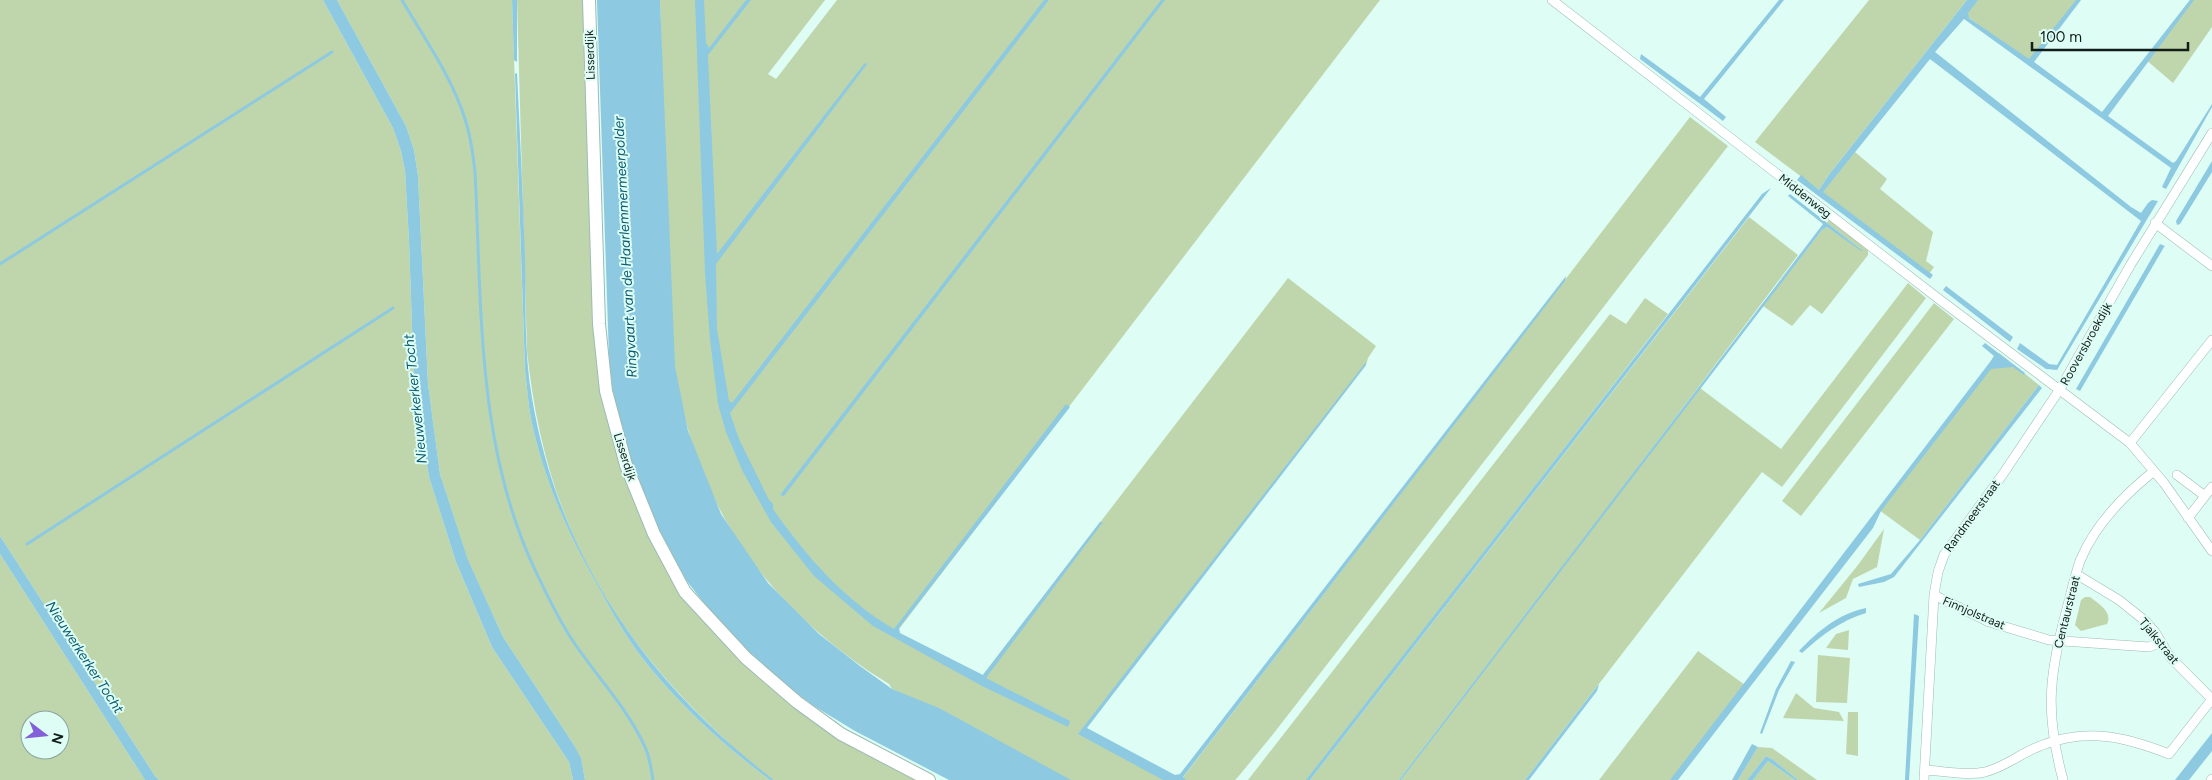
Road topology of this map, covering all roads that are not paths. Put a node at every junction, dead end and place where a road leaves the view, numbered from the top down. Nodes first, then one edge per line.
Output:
1 (589, 0) edge
2 (1552, 0) edge
3 (2212, 133) edge
4 (2156, 223) junction
5 (2212, 266) edge
6 (2212, 340) edge
7 (2060, 389) junction
8 (2130, 443) junction
9 (2154, 471) junction
10 (2177, 475) dead end
11 (2212, 486) edge
12 (2205, 496) junction
13 (2188, 518) junction
14 (2212, 551) edge
15 (2076, 574) junction
16 (1934, 595) junction
17 (2059, 642) junction
18 (2161, 642) junction
19 (2212, 700) edge
20 (2054, 741) junction
21 (1925, 770) junction
22 (929, 780) edge
23 (1924, 780) edge
24 (2063, 780) edge

1 - 22 street, Lisserdijk
2 - 7 street, Middenweg
3 - 4 street, Rooversbroekdijk
4 - 5 street
4 - 7 street, Rooversbroekdijk
6 - 8 street
7 - 8 street, Rooversbroekdijk
7 - 16 street, Randmeerstraat
8 - 9 street, Rooversbroekdijk
9 - 13 street, Rooversbroekdijk
9 - 15 street, Centaurstraat
10 - 12 street
11 - 12 street
12 - 13 street
13 - 14 street, Rooversbroekdijk
15 - 17 street, Centaurstraat
15 - 18 street, Tjalkstraat
16 - 17 street, Finnjolstraat
16 - 21 street, Randmeerstraat
17 - 18 street, Finnjolstraat
17 - 20 street, Centaurstraat
18 - 19 street, Tjalkstraat
19 - 20 street
20 - 21 street
20 - 24 street, Centaurstraat
21 - 23 street, Randmeerstraat

